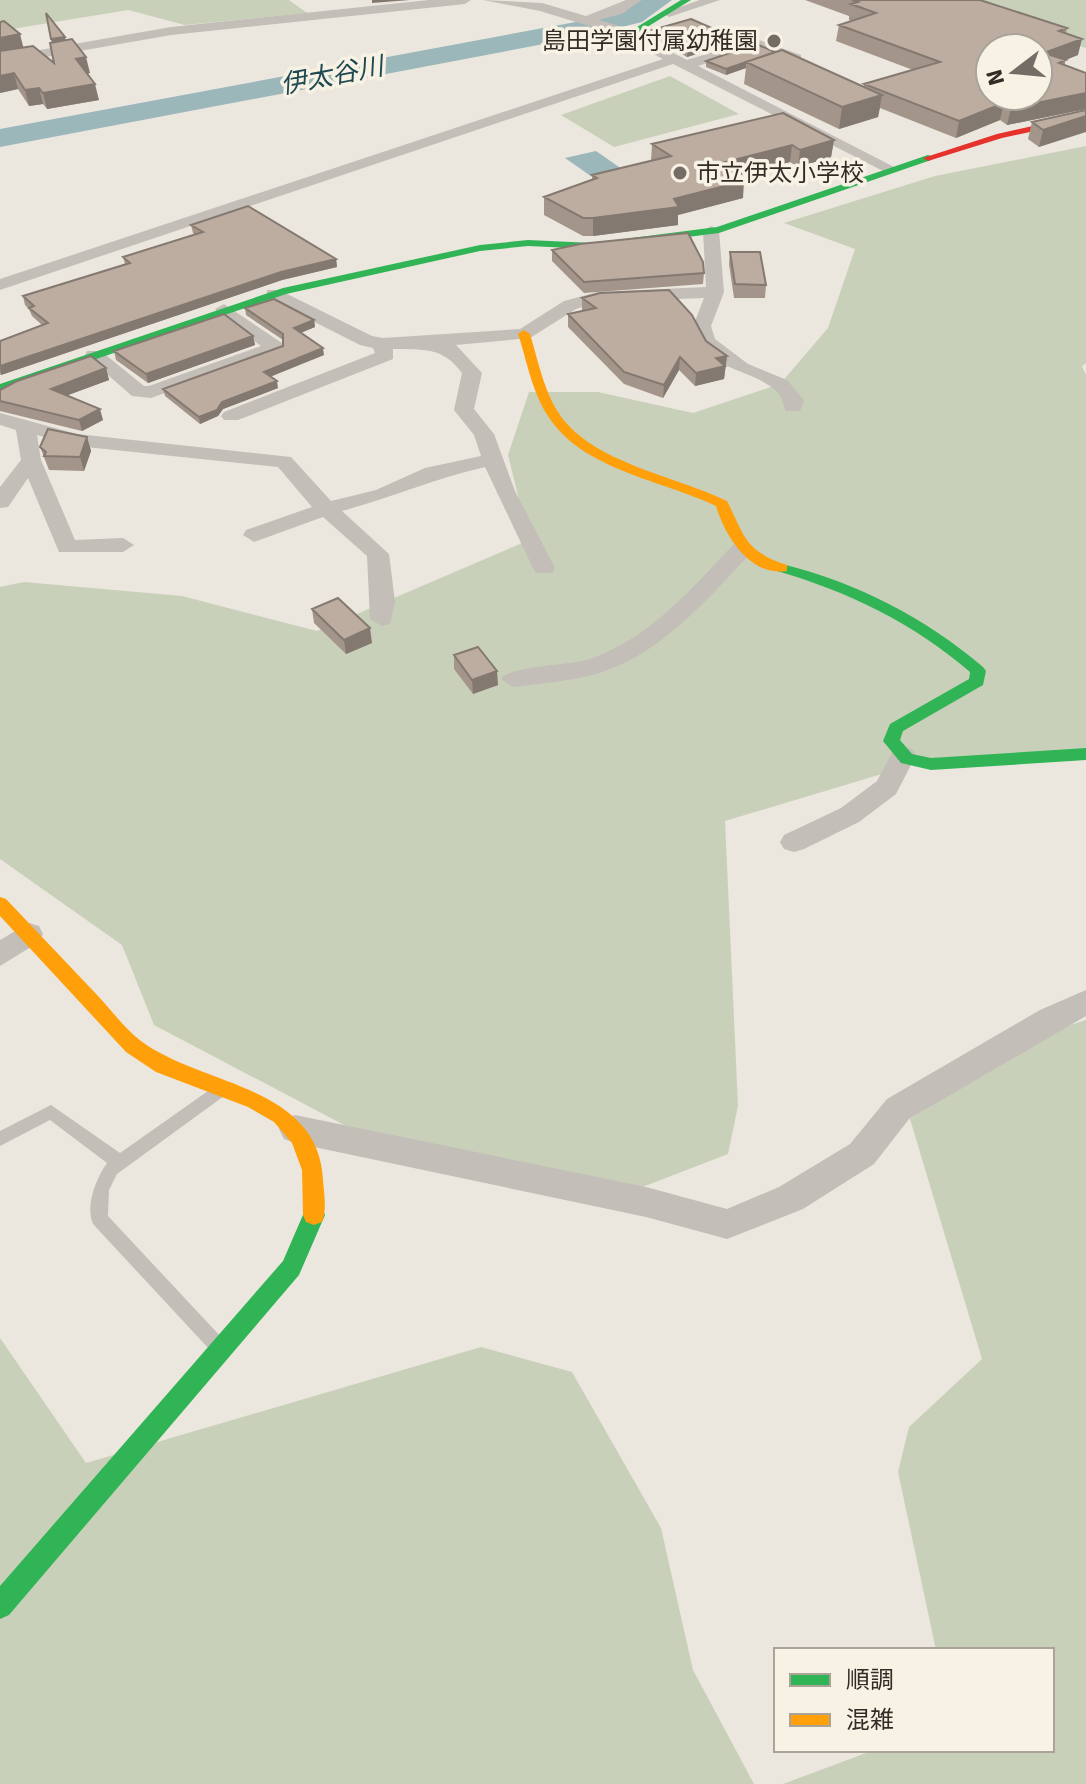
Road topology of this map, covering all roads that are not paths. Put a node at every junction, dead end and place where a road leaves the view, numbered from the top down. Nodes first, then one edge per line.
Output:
1 (465, 0) edge
2 (489, 0) edge
3 (635, 0) edge
4 (687, 0) edge
5 (714, 0) edge
6 (413, 2) edge
7 (669, 13) junction
8 (589, 20) junction
9 (620, 32) junction
10 (0, 61) edge
11 (680, 62) junction
12 (767, 69) edge
13 (1086, 117) edge
14 (890, 169) junction
15 (711, 231) junction
16 (0, 285) edge
17 (715, 292) junction
18 (273, 294) junction
19 (224, 309) junction
20 (524, 334) junction
21 (431, 341) junction
22 (381, 345) junction
23 (94, 355) junction
24 (0, 387) edge
25 (793, 407) dead end
26 (231, 416) dead end
27 (0, 419) edge
28 (26, 428) junction
29 (31, 460) junction
30 (491, 460) junction
31 (0, 502) edge
32 (326, 509) junction
33 (254, 535) dead end
34 (123, 545) dead end
35 (742, 549) junction
36 (544, 568) dead end
37 (382, 619) dead end
38 (513, 679) dead end
39 (1086, 754) edge
40 (903, 755) junction
41 (794, 842) dead end
42 (0, 904) edge
43 (29, 934) junction
44 (0, 955) edge
45 (1086, 1002) edge
46 (223, 1087) junction
47 (295, 1129) junction
48 (0, 1139) edge
49 (120, 1163) junction
50 (222, 1350) junction
51 (0, 1606) edge

1 - 6 street
2 - 8 street
3 - 8 street
4 - 7 street
5 - 7 street
6 - 10 street
7 - 9 street
8 - 9 street
9 - 11 street
11 - 12 street
11 - 14 street
11 - 16 street
13 - 14 street
14 - 15 street
15 - 17 street
15 - 18 street
17 - 20 street
17 - 25 street
18 - 19 street
18 - 22 street
19 - 23 street
19 - 23 street
20 - 21 street
20 - 35 street
21 - 22 street
21 - 30 street
22 - 26 street
23 - 24 street
27 - 28 street
28 - 29 street
28 - 32 street
29 - 31 street
29 - 34 street
30 - 32 street
30 - 36 street
32 - 33 street
32 - 37 street
35 - 38 street
35 - 40 street
39 - 40 street
40 - 41 street
42 - 43 street
43 - 44 street
43 - 46 street
45 - 47 street
46 - 47 street
46 - 49 lane
47 - 50 street
48 - 49 lane
49 - 50 lane
50 - 51 street

